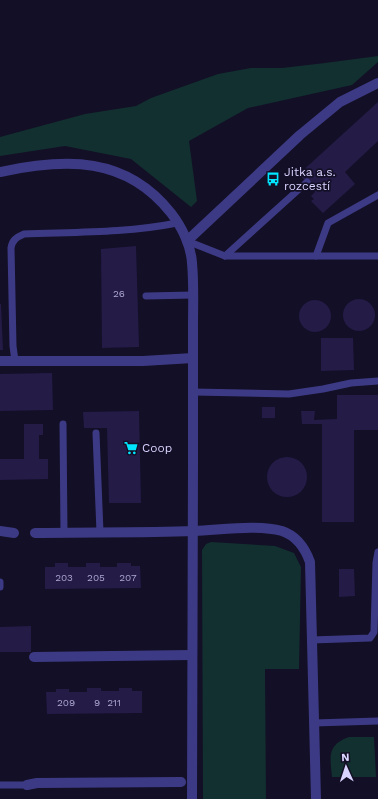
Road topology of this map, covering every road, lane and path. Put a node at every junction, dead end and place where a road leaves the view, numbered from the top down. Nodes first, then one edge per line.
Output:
1 (378, 83) edge
2 (0, 172) edge
3 (307, 182) dead end
4 (378, 194) edge
5 (177, 223) junction
6 (187, 241) junction
7 (225, 256) junction
8 (316, 256) junction
9 (378, 256) edge
10 (193, 294) junction
11 (146, 296) dead end
12 (193, 358) junction
13 (0, 361) edge
14 (15, 361) junction
15 (378, 381) edge
16 (194, 392) junction
17 (63, 424) dead end
18 (96, 433) dead end
19 (0, 531) edge
20 (192, 531) junction
21 (100, 532) junction
22 (14, 533) dead end
23 (35, 533) dead end
24 (64, 533) junction
25 (378, 552) edge
26 (0, 582) edge
27 (0, 587) edge
28 (312, 640) junction
29 (192, 655) junction
30 (34, 657) dead end
31 (378, 721) edge
32 (314, 723) junction
33 (192, 781) junction
34 (181, 782) joint
35 (0, 785) edge
36 (27, 786) joint
37 (192, 799) edge
38 (316, 799) edge

1 - 6 street
2 - 5 street
3 - 7 lane
4 - 8 lane
5 - 6 street
5 - 14 lane
6 - 7 lane
6 - 10 street
7 - 8 lane
8 - 9 lane
10 - 11 lane
10 - 12 street
12 - 14 street
12 - 16 street
13 - 14 street
15 - 16 lane
16 - 20 street
17 - 24 lane
18 - 21 lane
19 - 22 street
20 - 21 street
20 - 28 street
20 - 29 street
21 - 24 street
23 - 24 street
25 - 28 lane
26 - 27 lane
28 - 32 street
29 - 30 street
29 - 33 street
31 - 32 lane
32 - 38 street
33 - 34 lane
33 - 37 street
34 - 36 street
35 - 36 lane

